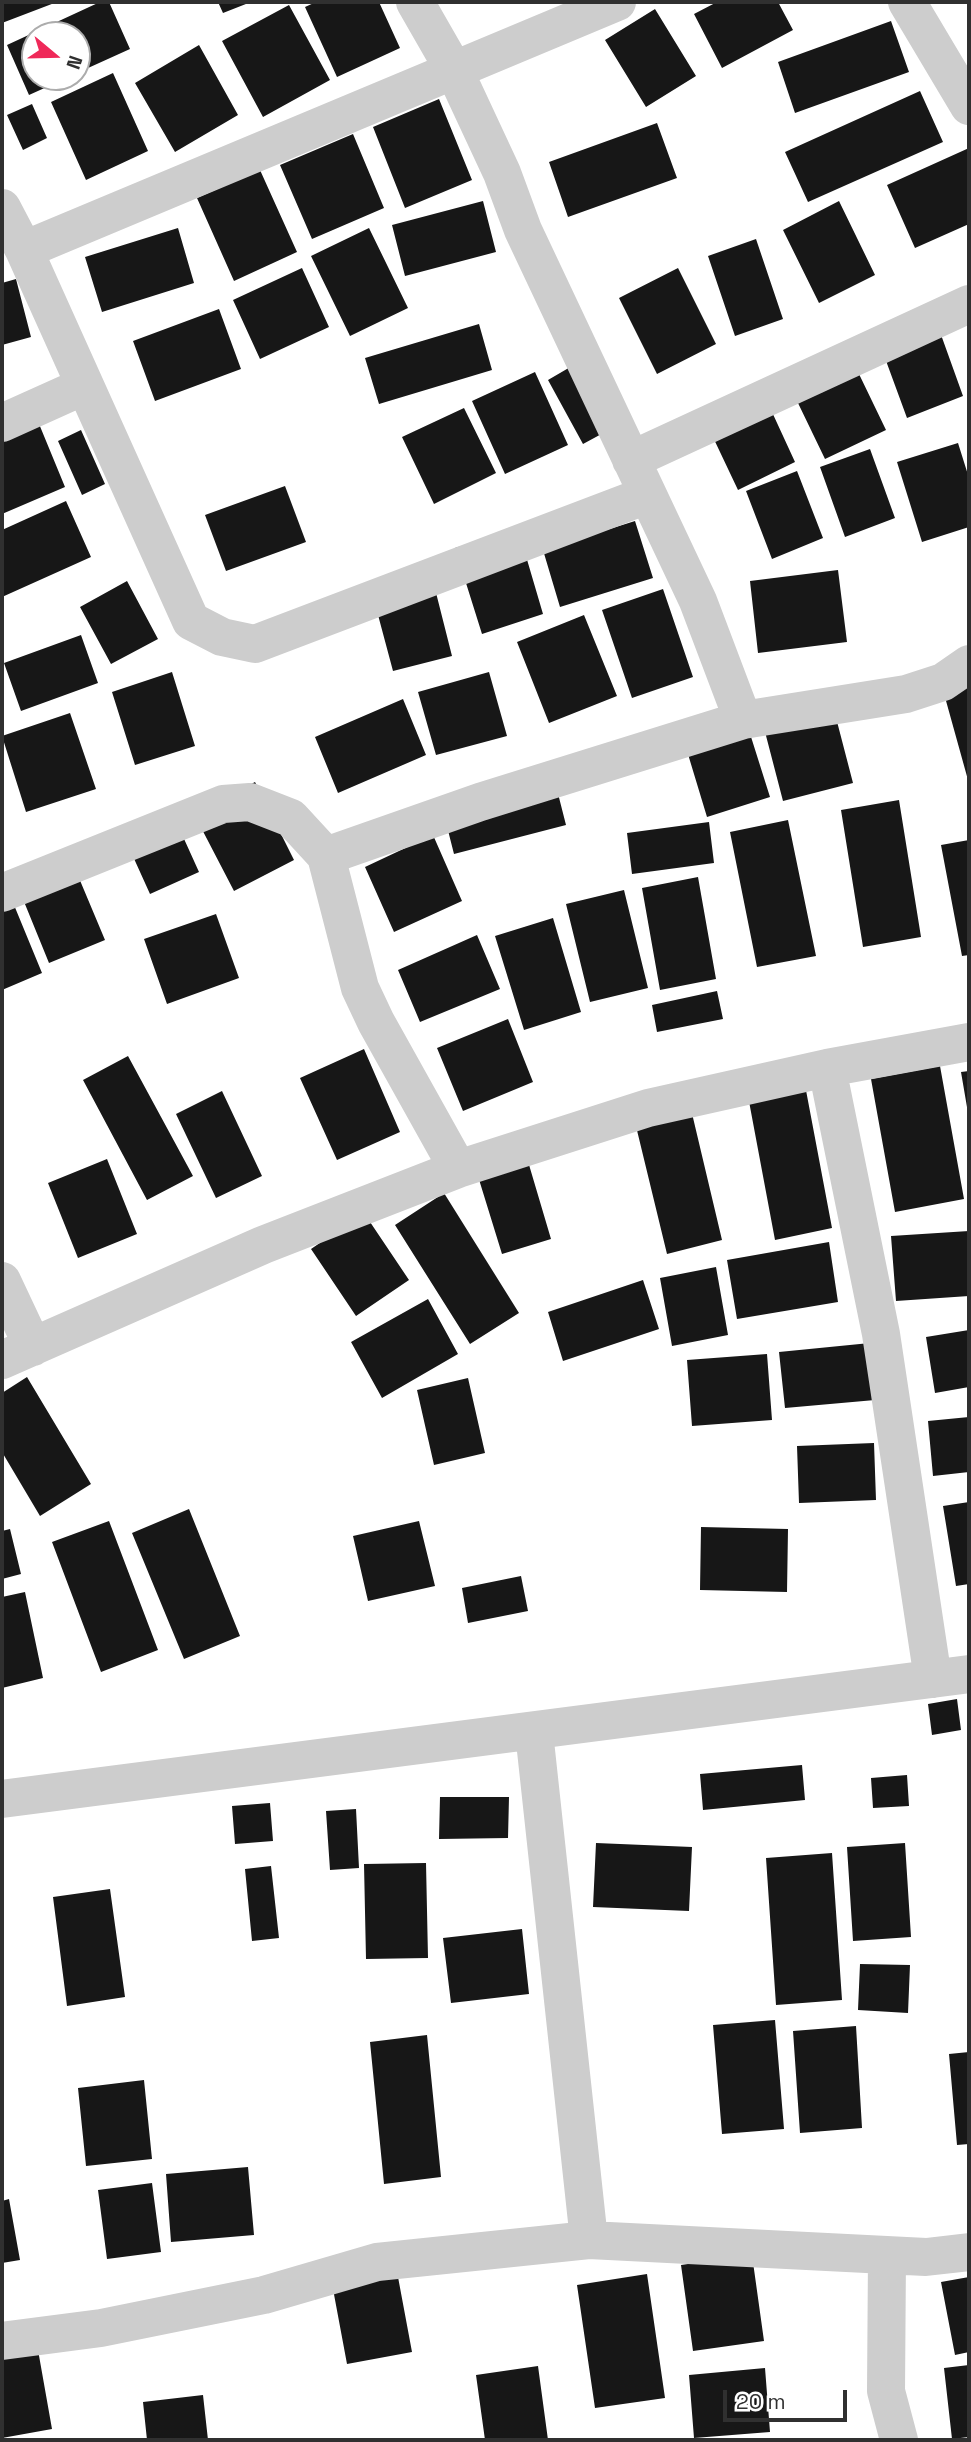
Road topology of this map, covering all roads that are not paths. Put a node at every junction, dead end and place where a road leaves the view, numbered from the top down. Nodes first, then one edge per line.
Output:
1 (415, 2) edge
2 (617, 2) edge
3 (907, 2) edge
4 (454, 70) junction
5 (969, 106) edge
6 (2, 208) edge
7 (24, 250) junction
8 (969, 304) edge
9 (84, 386) junction
10 (2, 423) edge
11 (631, 460) junction
12 (647, 495) junction
13 (969, 664) edge
14 (743, 720) junction
15 (326, 856) junction
16 (2, 893) edge
17 (969, 1042) edge
18 (827, 1068) junction
19 (458, 1169) junction
20 (2, 1281) edge
21 (18, 1354) edge
22 (951, 1676) edge
23 (534, 1732) junction
24 (2, 1799) edge
25 (589, 2240) junction
26 (969, 2252) edge
27 (887, 2255) junction
28 (2, 2341) edge
29 (899, 2440) edge

1 - 4 street
2 - 4 street
3 - 5 street
4 - 7 street
4 - 11 street
6 - 7 street
7 - 9 street
8 - 11 street
9 - 10 street
9 - 12 street
11 - 12 street
12 - 14 street
13 - 14 street
14 - 15 street
15 - 16 street
15 - 19 street
17 - 18 street
18 - 19 street
18 - 22 street
19 - 21 street
20 - 21 street
22 - 23 street
23 - 24 street
23 - 25 street
25 - 27 street
25 - 28 street
26 - 27 street
27 - 29 street

